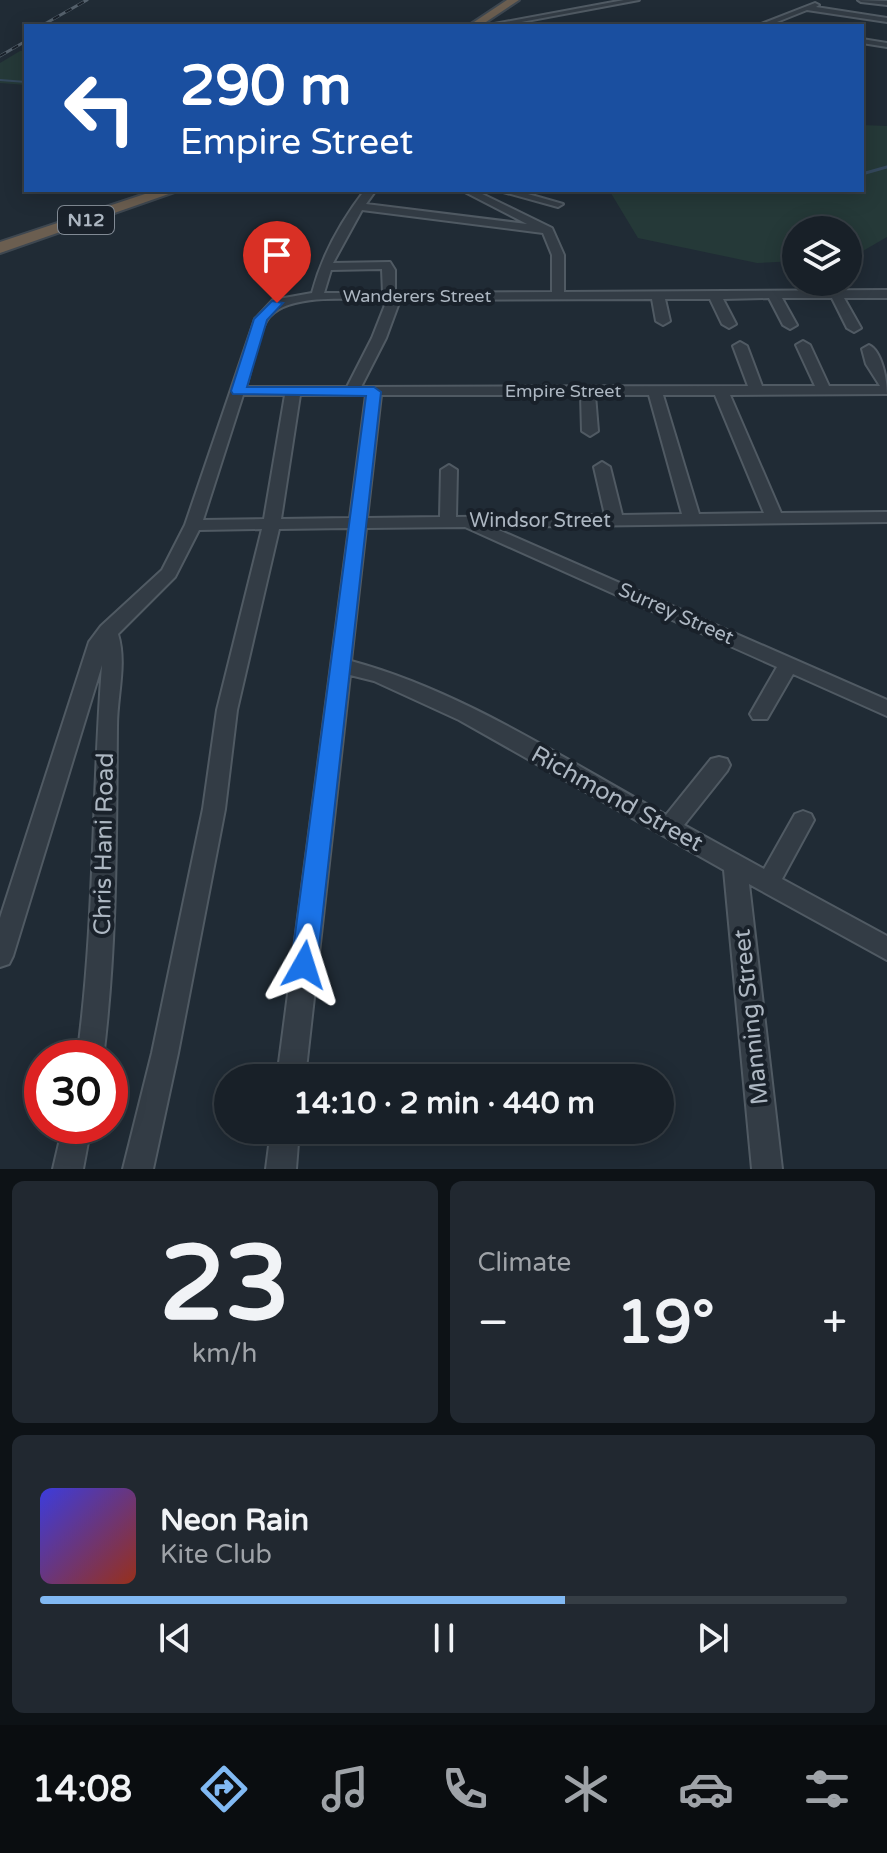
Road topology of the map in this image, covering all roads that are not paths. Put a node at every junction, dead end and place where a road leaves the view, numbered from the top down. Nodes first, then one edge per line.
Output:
1 (514, 0) edge
2 (636, 0) edge
3 (829, 0) edge
4 (861, 0) edge
5 (887, 3) edge
6 (806, 8) junction
7 (536, 9) edge
8 (887, 20) edge
9 (521, 23) edge
10 (476, 24) edge
11 (497, 24) edge
12 (765, 24) edge
13 (864, 42) edge
14 (887, 48) edge
15 (864, 53) edge
16 (133, 192) edge
17 (166, 192) edge
18 (369, 192) edge
19 (470, 192) edge
20 (509, 192) edge
21 (558, 204) dead end
22 (358, 206) junction
23 (548, 230) junction
24 (0, 236) edge
25 (0, 248) edge
26 (325, 267) junction
27 (773, 294) junction
28 (782, 294) edge
29 (862, 294) edge
30 (887, 294) edge
31 (558, 295) junction
32 (658, 295) junction
33 (715, 295) junction
34 (837, 296) edge
35 (317, 297) junction
36 (392, 297) junction
37 (663, 321) dead end
38 (729, 324) dead end
39 (790, 325) dead end
40 (854, 328) dead end
41 (803, 345) dead end
42 (740, 346) dead end
43 (869, 349) dead end
44 (887, 388) edge
45 (824, 390) junction
46 (239, 391) junction
47 (588, 391) junction
48 (655, 391) junction
49 (721, 391) junction
50 (757, 391) junction
51 (293, 392) junction
52 (351, 392) junction
53 (374, 392) junction
54 (590, 431) dead end
55 (602, 467) dead end
56 (449, 470) dead end
57 (887, 517) edge
58 (692, 519) junction
59 (775, 519) junction
60 (615, 520) junction
61 (457, 521) junction
62 (356, 522) junction
63 (272, 523) junction
64 (193, 525) junction
65 (108, 631) junction
66 (789, 664) junction
67 (340, 665) junction
68 (887, 708) edge
69 (760, 714) dead end
70 (719, 765) dead end
71 (803, 820) dead end
72 (669, 828) junction
73 (735, 865) junction
74 (768, 883) junction
75 (887, 949) edge
76 (0, 956) edge
77 (93, 1040) edge
78 (293, 1064) edge
79 (73, 1144) edge
80 (284, 1144) edge
81 (68, 1169) edge
82 (138, 1169) edge
83 (281, 1169) edge
84 (767, 1169) edge

1 - 10 highway
2 - 7 street
3 - 6 street
4 - 5 street
6 - 8 street
6 - 12 street
7 - 9 street
7 - 9 street
7 - 11 highway
13 - 14 street
14 - 15 street
16 - 24 highway, N12
17 - 25 highway, N12
18 - 22 street
19 - 23 street
20 - 21 street
22 - 23 street
22 - 26 street
23 - 31 street
26 - 35 street
26 - 36 street
27 - 28 street, Wanderers Street
27 - 33 street, Wanderers Street
27 - 39 street
29 - 30 street, Wanderers Street
31 - 32 street, Wanderers Street
31 - 36 street, Wanderers Street
32 - 33 street, Wanderers Street
32 - 37 street
33 - 38 street
34 - 40 street
35 - 36 street, Wanderers Street
35 - 46 street, Wanderers Street
36 - 52 street
41 - 45 street
42 - 50 street
43 - 44 street
44 - 45 street, Empire Street
45 - 50 street, Empire Street
46 - 51 street, Empire Street
46 - 64 street, Wanderers Street
47 - 48 street, Empire Street
47 - 53 street, Empire Street
47 - 54 street
48 - 49 street, Empire Street
48 - 58 street
49 - 50 street, Empire Street
49 - 59 street
51 - 52 street, Empire Street
51 - 63 street
52 - 53 street, Empire Street
53 - 62 street
55 - 60 street
56 - 61 street
57 - 59 street, Windsor Street
58 - 59 street, Windsor Street
58 - 60 street, Windsor Street
60 - 61 street, Windsor Street
61 - 62 street, Windsor Street
61 - 66 street, Surrey Street
62 - 63 street, Windsor Street
62 - 67 street
63 - 64 street, Windsor Street
63 - 82 street
64 - 65 street, Wanderers Street
65 - 76 street
65 - 77 street, Chris Hani Road
66 - 68 street, Surrey Street
66 - 69 street
67 - 72 street, Richmond Street
67 - 78 street
70 - 72 street
71 - 74 street
72 - 73 street, Richmond Street
73 - 74 street, Richmond Street
73 - 84 street, Manning Street
74 - 75 street, Richmond Street
79 - 81 street
80 - 83 street

